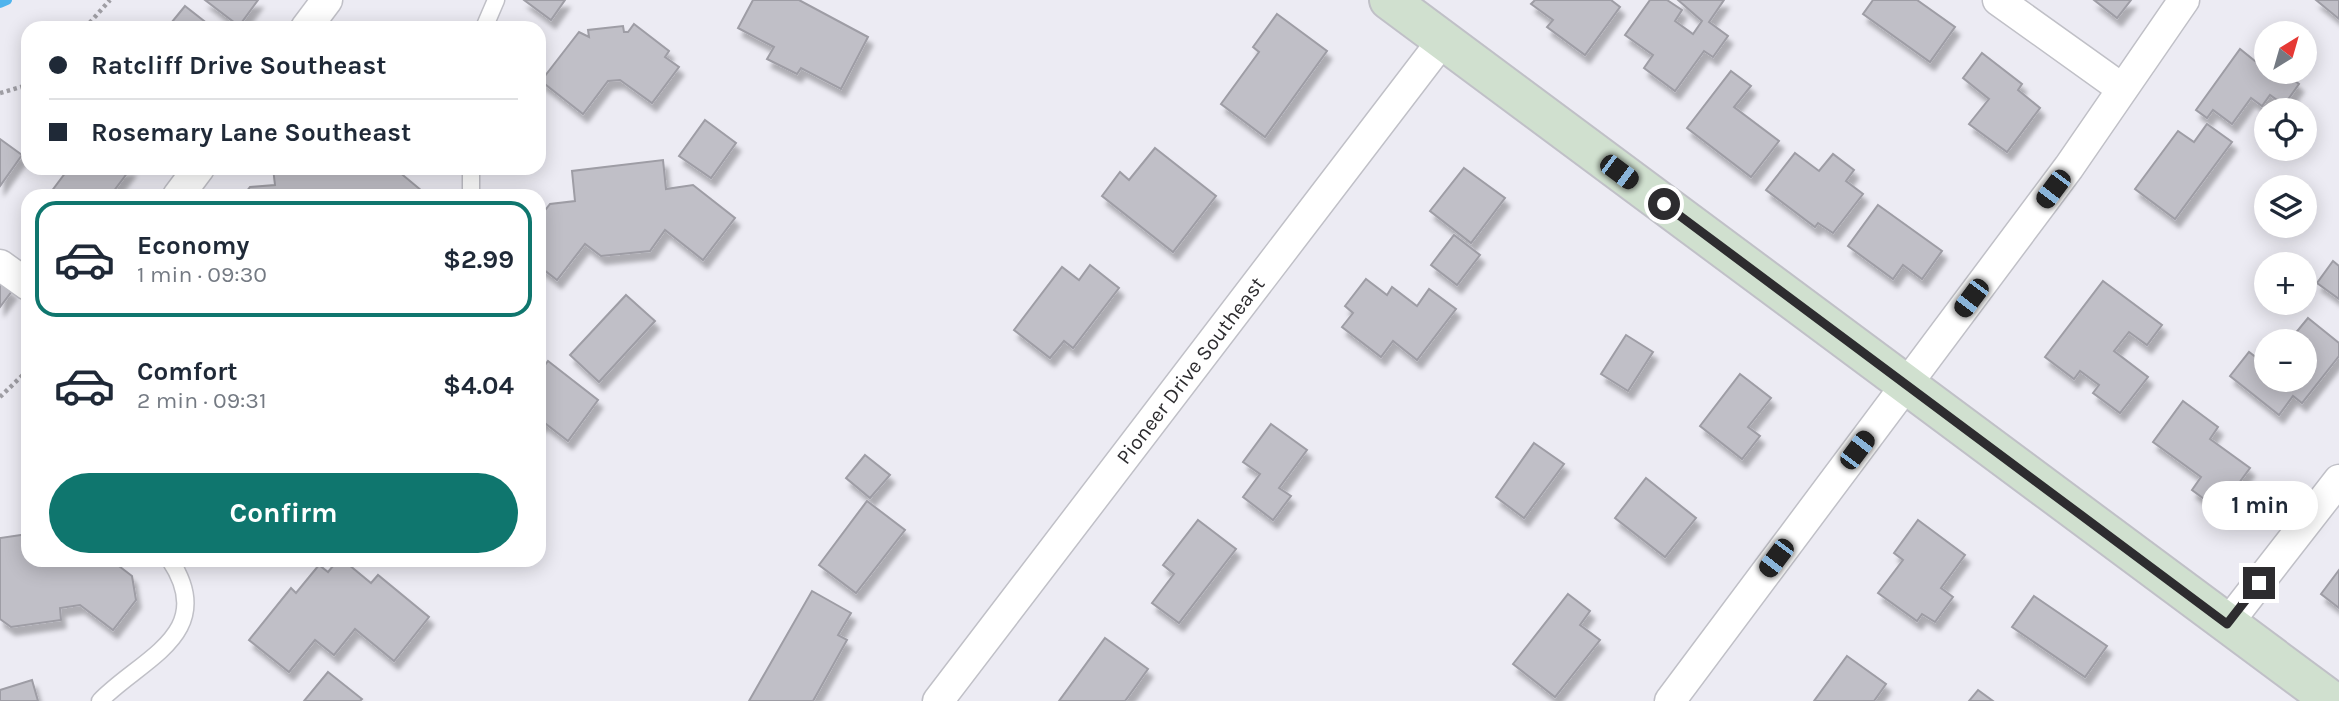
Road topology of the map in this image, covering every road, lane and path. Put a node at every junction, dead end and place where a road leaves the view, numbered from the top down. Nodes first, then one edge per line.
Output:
1 (110, 0) edge
2 (327, 0) edge
3 (496, 0) edge
4 (1389, 0) edge
5 (1998, 0) edge
6 (2185, 0) edge
7 (91, 21) edge
8 (311, 21) edge
9 (487, 21) edge
10 (1444, 40) junction
11 (21, 87) edge
12 (2120, 88) junction
13 (0, 93) edge
14 (0, 265) edge
15 (21, 280) edge
16 (21, 377) edge
17 (1906, 385) junction
18 (0, 397) edge
19 (2339, 480) edge
20 (173, 567) edge
21 (2227, 624) junction
22 (100, 701) edge
23 (938, 701) edge
24 (1670, 701) edge
25 (2332, 701) edge

1 - 7 path
2 - 8 street
3 - 9 lane
4 - 10 street
5 - 12 street
6 - 12 street
10 - 17 street
10 - 23 street, Pioneer Drive Southeast
11 - 13 path
12 - 17 street
14 - 15 street
16 - 18 path
17 - 21 street
17 - 24 street
19 - 21 street
20 - 22 lane
21 - 25 street

